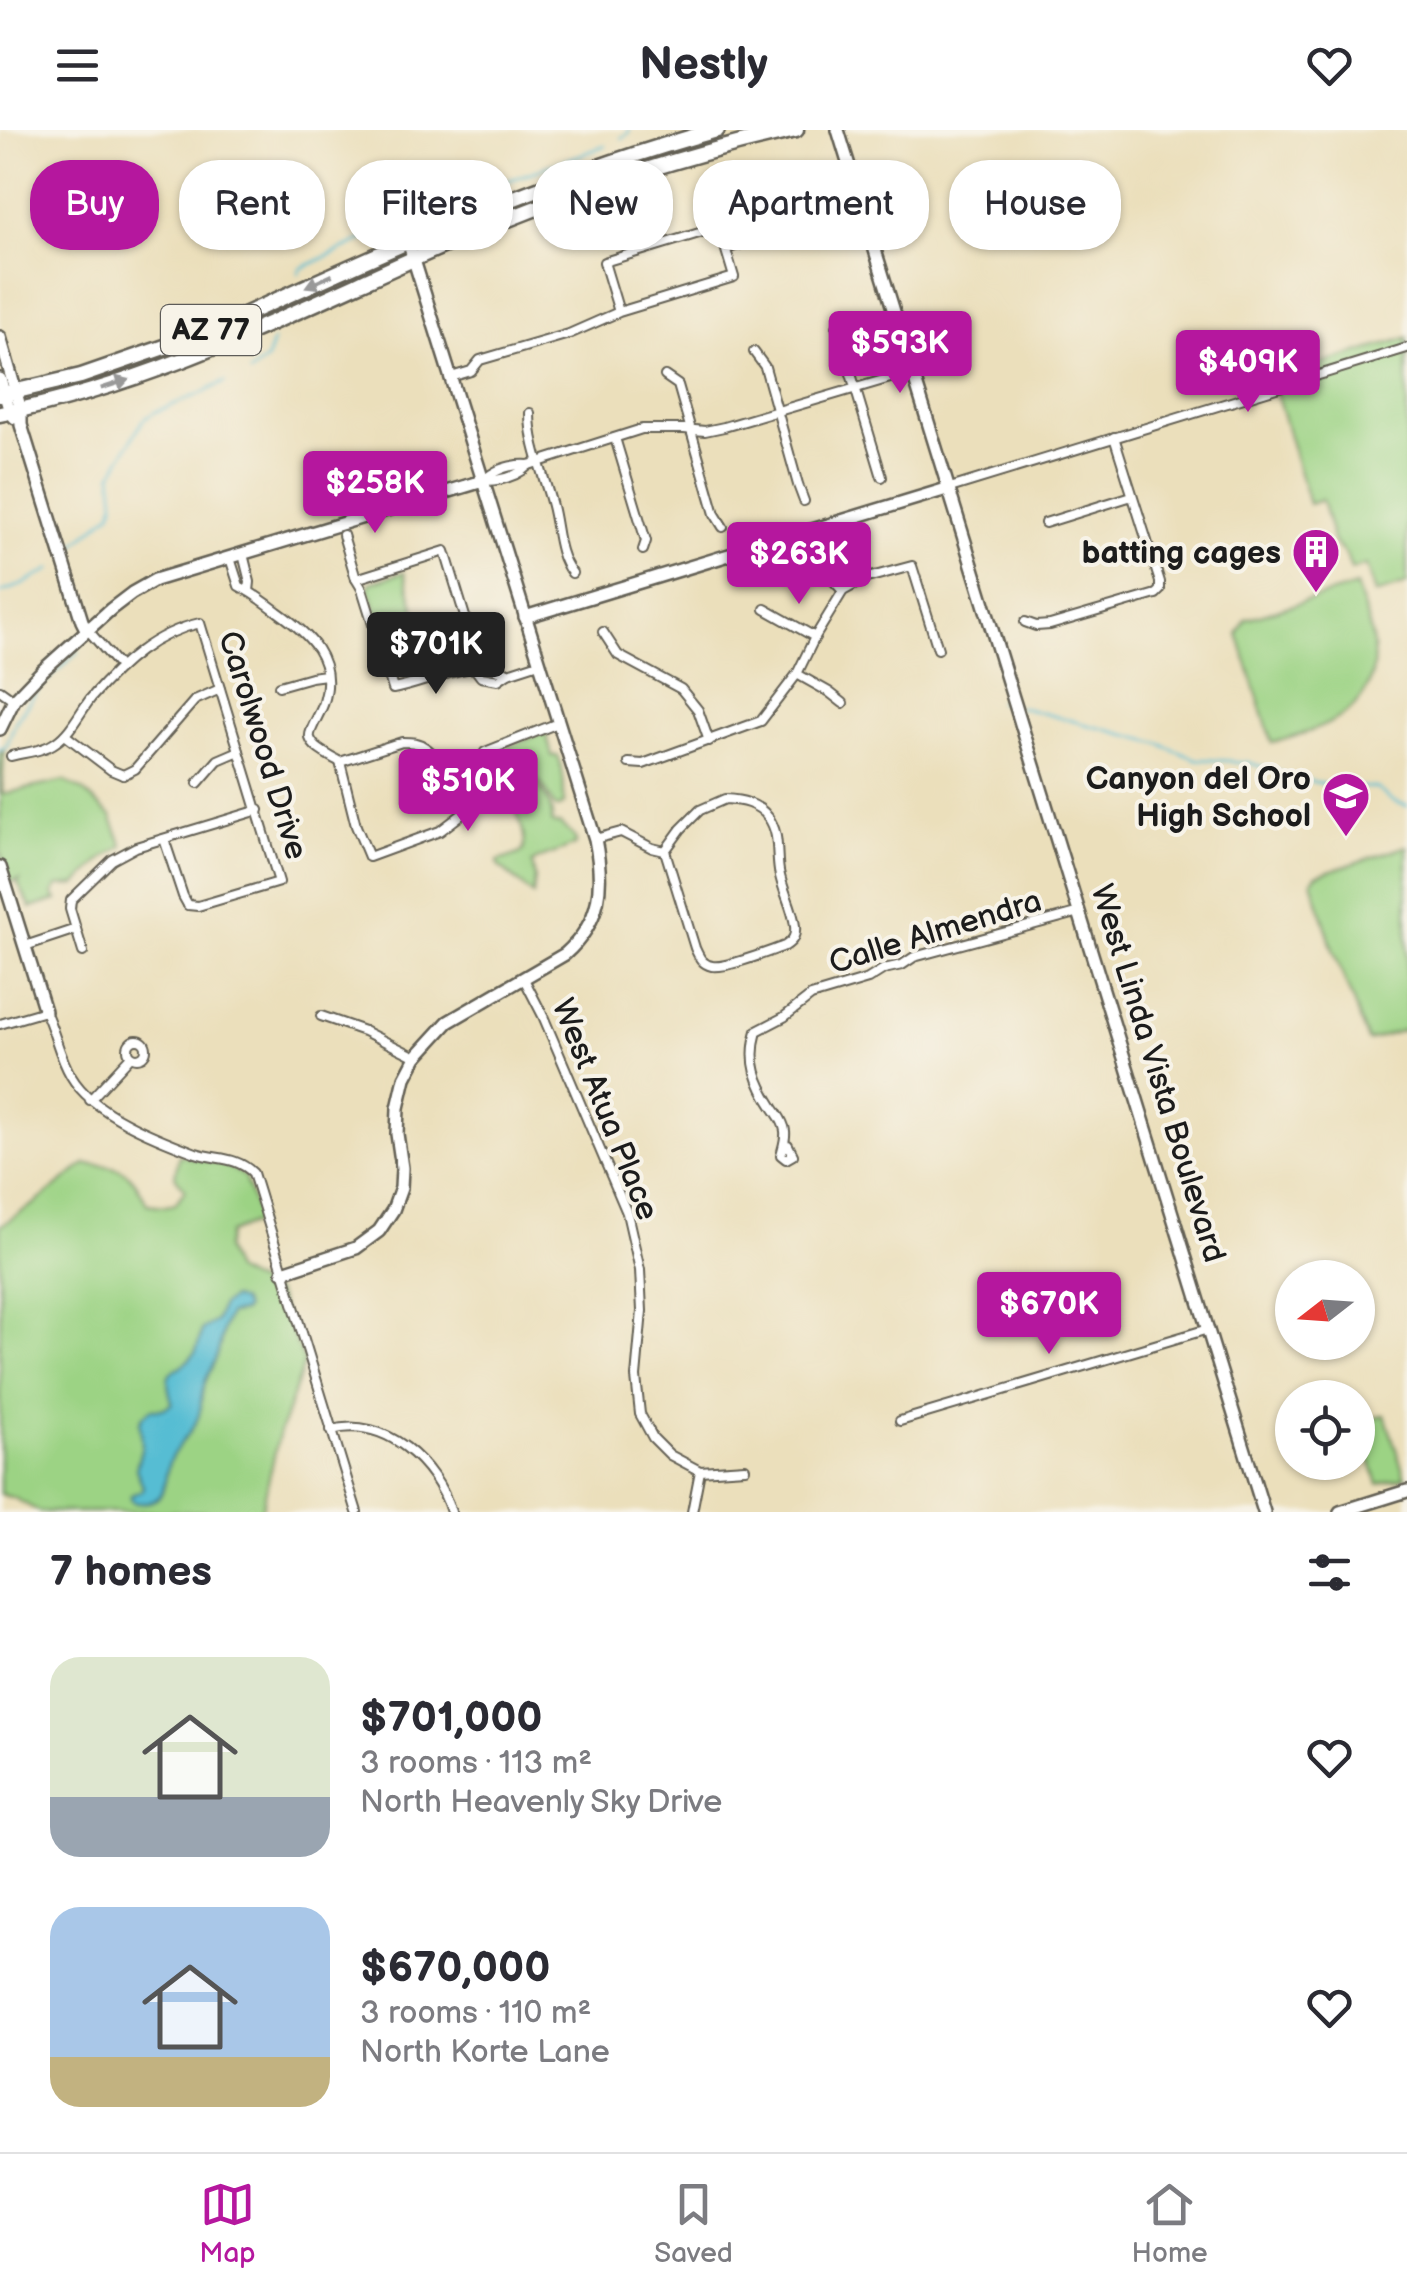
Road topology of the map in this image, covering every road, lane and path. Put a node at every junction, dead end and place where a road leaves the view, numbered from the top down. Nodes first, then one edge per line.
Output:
1 (717, 130) edge
2 (796, 130) edge
3 (838, 130) edge
4 (622, 158) joint
5 (847, 160) edge
6 (673, 162) edge
7 (513, 198) edge
8 (533, 210) edge
9 (693, 235) edge
10 (388, 250) edge
11 (412, 250) edge
12 (726, 250) edge
13 (875, 250) edge
14 (415, 258) junction
15 (619, 312) junction
16 (837, 327) dead end
17 (0, 337) edge
18 (1407, 348) edge
19 (754, 352) dead end
20 (914, 370) junction
21 (665, 376) dead end
22 (451, 377) junction
23 (856, 388) junction
24 (5, 389) edge
25 (778, 410) junction
26 (530, 413) dead end
27 (13, 415) edge
28 (692, 430) junction
29 (1114, 437) junction
30 (615, 438) junction
31 (534, 464) junction
32 (882, 477) dead end
33 (482, 481) junction
34 (950, 488) junction
35 (1132, 496) junction
36 (804, 501) dead end
37 (1045, 523) dead end
38 (723, 527) dead end
39 (820, 528) junction
40 (343, 534) dead end
41 (798, 534) junction
42 (824, 546) junction
43 (643, 550) dead end
44 (250, 552) junction
45 (811, 556) junction
46 (230, 558) junction
47 (572, 574) dead end
48 (356, 579) junction
49 (249, 591) junction
50 (843, 592) junction
51 (765, 609) dead end
52 (525, 617) junction
53 (1025, 622) dead end
54 (86, 629) junction
55 (602, 632) dead end
56 (815, 637) junction
57 (938, 649) dead end
58 (539, 664) junction
59 (120, 668) junction
60 (476, 670) junction
61 (798, 674) junction
62 (326, 675) junction
63 (279, 686) dead end
64 (220, 689) junction
65 (0, 690) edge
66 (14, 700) junction
67 (843, 703) dead end
68 (557, 719) junction
69 (0, 730) edge
70 (65, 735) junction
71 (710, 741) junction
72 (239, 751) junction
73 (484, 752) dead end
74 (11, 756) dead end
75 (340, 762) junction
76 (629, 763) dead end
77 (198, 783) dead end
78 (258, 810) junction
79 (595, 838) junction
80 (164, 839) junction
81 (665, 851) junction
82 (0, 867) edge
83 (1080, 912) junction
84 (76, 929) junction
85 (25, 946) junction
86 (84, 952) dead end
87 (524, 979) junction
88 (45, 1010) junction
89 (321, 1016) dead end
90 (0, 1024) edge
91 (131, 1056) dead end
92 (416, 1057) junction
93 (90, 1100) junction
94 (784, 1144) dead end
95 (283, 1272) junction
96 (1208, 1329) junction
97 (900, 1421) dead end
98 (331, 1430) junction
99 (745, 1468) dead end
100 (700, 1471) junction
101 (1407, 1491) edge
102 (356, 1512) edge
103 (451, 1512) edge
104 (692, 1512) edge
105 (1264, 1512) edge
106 (1340, 1512) edge

1 - 4 highway, AZ 77
2 - 6 highway, AZ 77
3 - 5 street, West Linda Vista Boulevard
4 - 7 highway, AZ 77
8 - 14 highway, AZ 77
9 - 15 street
10 -> 24 highway, AZ 77
11 - 14 street
12 - 15 street
13 - 20 street, West Linda Vista Boulevard
14 - 22 street
27 -> 14 highway, AZ 77
15 - 22 street
16 - 23 street
17 - 24 street
18 - 29 street
19 - 25 street
20 - 23 street
20 - 34 street, West Linda Vista Boulevard
21 - 28 street
22 - 33 street
23 - 25 street
23 - 32 street
24 - 27 street
25 - 28 street
25 - 36 street
26 - 31 street
27 - 54 street
28 - 30 street
28 - 38 street
29 - 34 street
29 - 35 street
30 - 31 street
30 - 43 street
31 - 33 street
31 - 47 street
33 - 44 street
33 - 52 street
34 - 39 street
34 - 83 street, West Linda Vista Boulevard
35 - 37 street
35 - 53 street
39 - 41 street
39 - 42 street
40 - 48 street
41 - 45 street
41 - 52 street
42 - 45 street
42 - 50 street
44 - 46 street
44 - 49 street
45 - 50 street
46 - 49 street
46 - 54 street
48 - 60 street
48 - 60 street
49 - 62 street
50 - 56 street
50 - 57 street
51 - 56 street
52 - 58 street
54 - 59 street
54 - 66 street
55 - 71 street
56 - 61 street
58 - 60 street
58 - 68 street
59 - 64 street, Carolwood Drive
59 - 70 street
61 - 67 street
61 - 71 street
62 - 63 street
62 - 75 street
64 - 70 street
64 - 72 street, Carolwood Drive
65 - 66 street
66 - 69 street
68 - 73 street
68 - 79 street
70 - 74 street
71 - 76 street
72 - 77 street
72 - 78 street, Carolwood Drive
75 - 75 street
78 - 80 street
78 - 80 street, Carolwood Drive
79 - 81 street
79 - 87 street
80 - 84 street
81 - 81 street
82 - 85 street
83 - 94 street, Calle Almendra
83 - 96 street, West Linda Vista Boulevard
84 - 85 street
84 - 86 street
85 - 88 street
87 - 92 street
87 - 100 street, West Atua Place
88 - 90 street
88 - 93 street
89 - 92 street
91 - 93 street
92 - 95 street
93 - 95 street
95 - 98 street
96 - 97 street
96 - 105 street, West Linda Vista Boulevard
98 - 102 street
98 - 103 street
99 - 100 street
100 - 104 street
101 - 106 street

